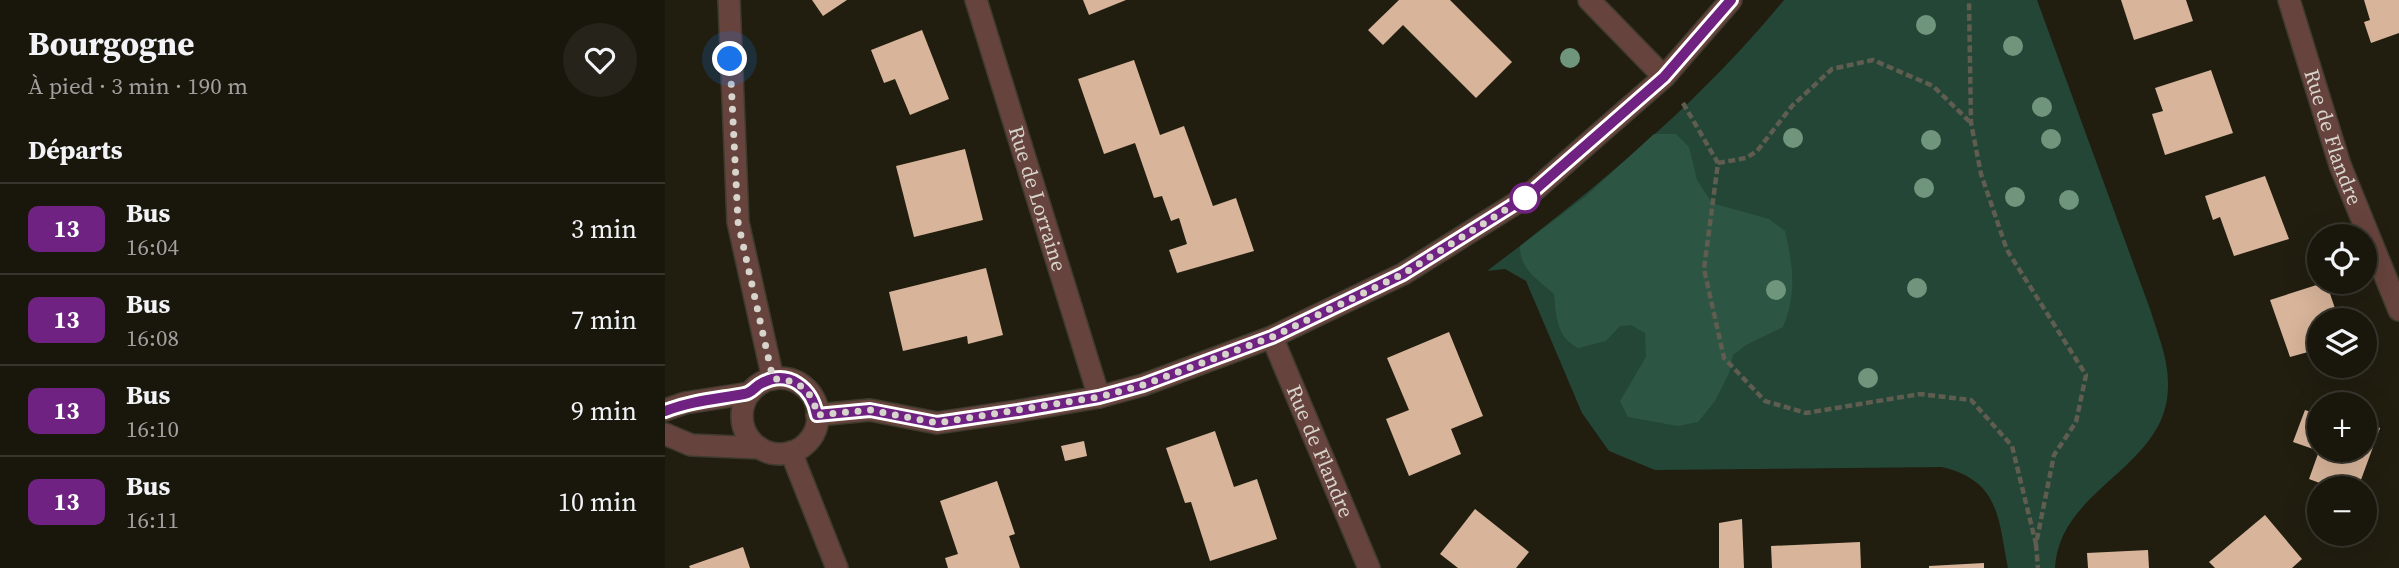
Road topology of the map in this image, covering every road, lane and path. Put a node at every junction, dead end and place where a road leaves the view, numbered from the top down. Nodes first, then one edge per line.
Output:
1 (729, 0) edge
2 (976, 0) edge
3 (1589, 0) edge
4 (1731, 0) edge
5 (1969, 0) edge
6 (2289, 0) edge
7 (1664, 77) junction
8 (1971, 123) junction
9 (1718, 163) junction
10 (2399, 310) edge
11 (1272, 337) junction
12 (773, 379) junction
13 (750, 393) junction
14 (1099, 397) junction
15 (665, 411) edge
16 (817, 415) junction
17 (665, 434) edge
18 (760, 448) junction
19 (791, 452) junction
20 (2036, 544) junction
21 (837, 568) edge
22 (1369, 568) edge
23 (2038, 568) edge

1 - 12 street
2 - 14 street, Rue de Lorraine
3 - 7 street
4 - 7 street
5 - 8 path
6 - 10 street, Rue de Flandre
7 - 9 path
7 - 11 street
8 - 9 path
8 - 20 path
9 - 20 path
11 - 14 street
11 - 22 street, Rue de Flandre
12 - 13 street
12 - 16 street
13 - 15 street
13 - 18 street
14 - 16 street
16 - 19 street
17 - 18 street
18 - 19 street
19 - 21 street
20 - 23 path

